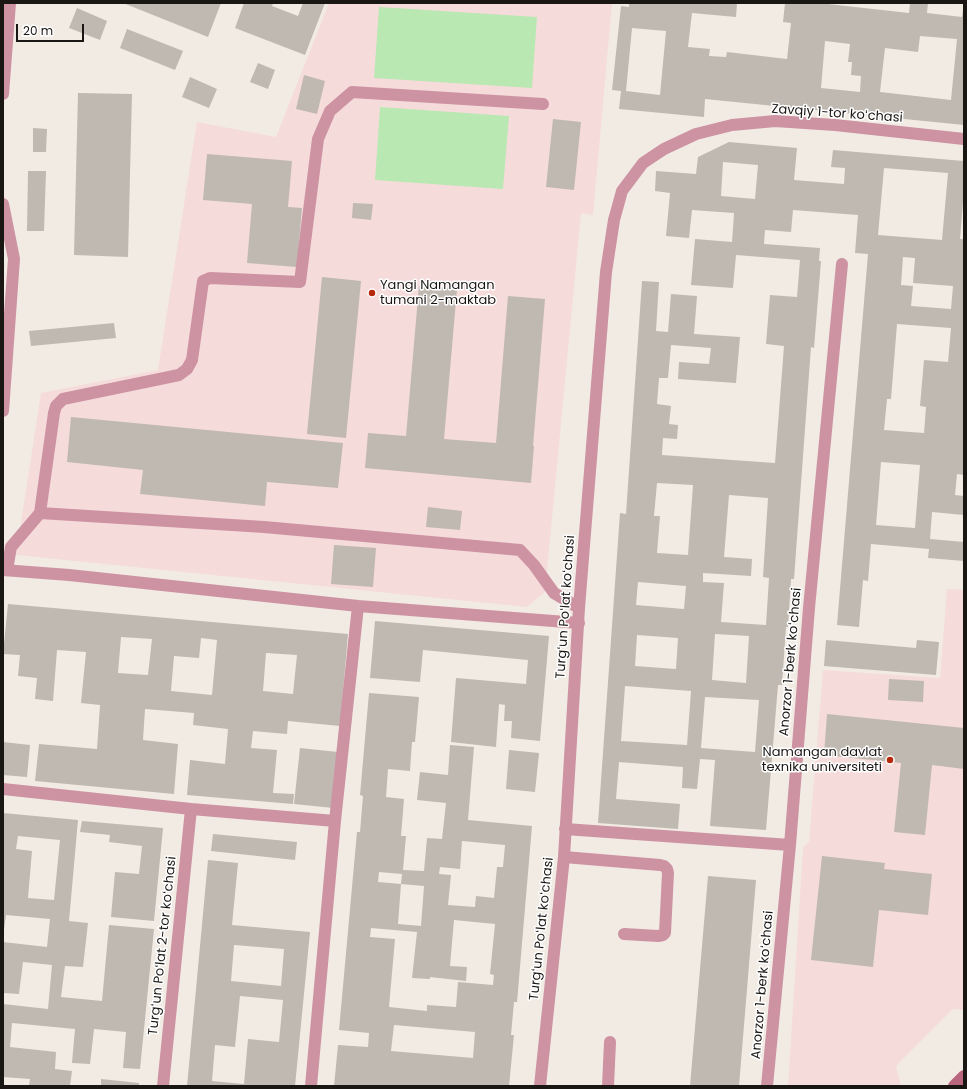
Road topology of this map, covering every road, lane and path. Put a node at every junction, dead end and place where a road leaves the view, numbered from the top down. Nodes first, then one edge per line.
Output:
1 (10, 3) edge
2 (3, 94) edge
3 (543, 104) dead end
4 (964, 139) edge
5 (664, 149) joint
6 (3, 204) edge
7 (842, 264) dead end
8 (3, 411) edge
9 (40, 513) junction
10 (5, 570) edge
11 (358, 606) junction
12 (579, 608) junction
13 (579, 623) junction
14 (3, 789) edge
15 (191, 809) junction
16 (335, 822) junction
17 (565, 829) junction
18 (790, 845) junction
19 (564, 857) junction
20 (624, 934) dead end
21 (610, 1042) dead end
22 (964, 1076) edge
23 (163, 1086) edge
24 (311, 1086) edge
25 (540, 1086) edge
26 (608, 1086) edge
27 (768, 1086) edge
28 (954, 1086) edge

1 - 2 street
3 - 9 street
4 - 5 street, Zavqiy 1-tor koʻchasi
5 - 12 street, Turgʻun Poʻlat koʻchasi
6 - 8 street
7 - 18 street, Anorzor 1-berk koʻchasi
9 - 10 street
9 - 12 street
10 - 11 street
11 - 13 street
11 - 16 street
12 - 13 street, Turgʻun Poʻlat koʻchasi
13 - 17 street, Turgʻun Poʻlat koʻchasi
14 - 15 street
15 - 16 street
15 - 23 street, Turgʻun Poʻlat 2-tor koʻchasi
16 - 24 street
17 - 18 street
17 - 19 street, Turgʻun Poʻlat koʻchasi
18 - 27 street, Anorzor 1-berk koʻchasi
19 - 20 street
19 - 25 street, Turgʻun Poʻlat koʻchasi
21 - 26 street
22 - 28 main road

